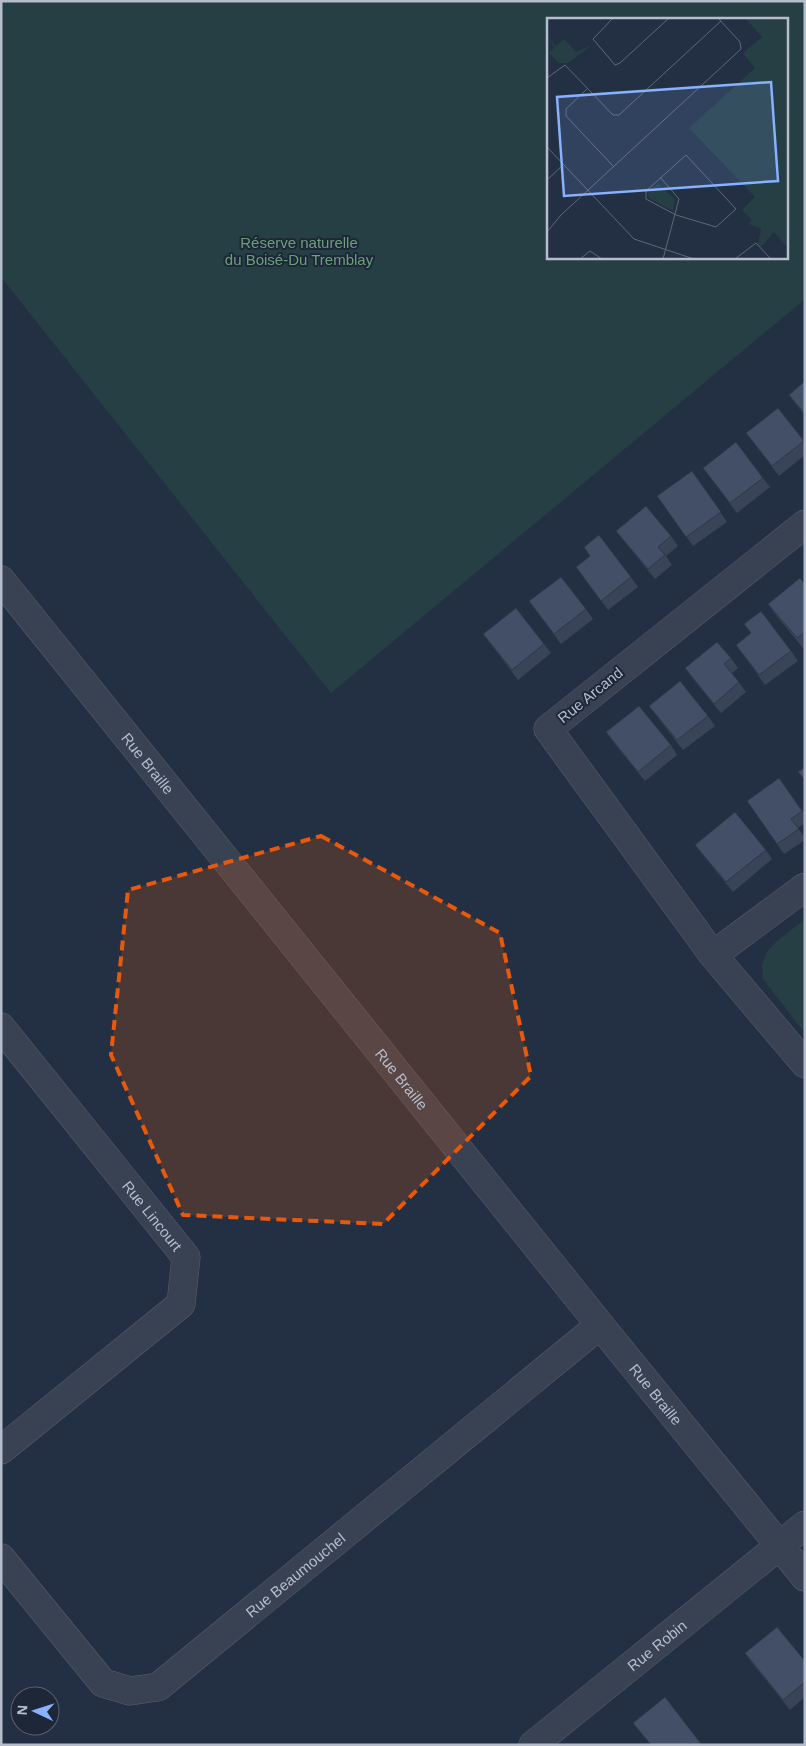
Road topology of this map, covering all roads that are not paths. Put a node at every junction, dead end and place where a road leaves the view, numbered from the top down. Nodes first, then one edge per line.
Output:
1 (805, 524) edge
2 (1, 580) edge
3 (805, 887) edge
4 (713, 955) junction
5 (1, 1027) edge
6 (805, 1064) edge
7 (600, 1325) junction
8 (1, 1450) edge
9 (805, 1525) edge
10 (780, 1545) junction
11 (1, 1558) edge
12 (805, 1577) edge
13 (548, 1740) edge

1 - 4 street, Rue Arcand
2 - 7 street, Rue Braille
3 - 4 street
4 - 6 street, Rue Arcand
5 - 8 street, Rue Lincourt
7 - 10 street, Rue Braille
7 - 11 street, Rue Beaumouchel
9 - 10 street, Rue Robin
10 - 12 street, Rue Braille
10 - 13 street, Rue Robin

